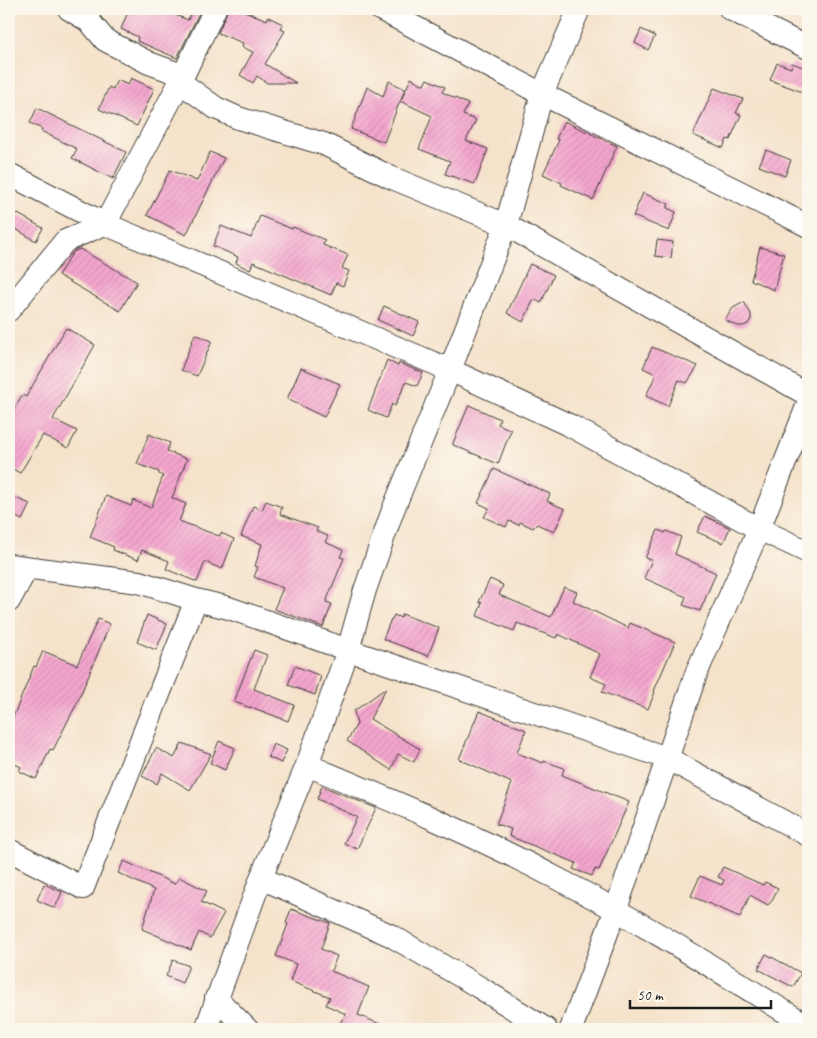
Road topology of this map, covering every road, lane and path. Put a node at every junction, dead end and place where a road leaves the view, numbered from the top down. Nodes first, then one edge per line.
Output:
1 (69, 9) edge
2 (215, 9) edge
3 (380, 9) edge
4 (579, 9) edge
5 (730, 9) edge
6 (808, 48) edge
7 (181, 78) junction
8 (542, 94) junction
9 (9, 174) edge
10 (105, 224) junction
11 (506, 225) junction
12 (808, 226) edge
13 (9, 310) edge
14 (450, 370) junction
15 (808, 395) edge
16 (808, 404) edge
17 (759, 529) junction
18 (808, 552) edge
19 (18, 567) edge
20 (196, 600) junction
21 (9, 601) edge
22 (348, 650) junction
23 (667, 758) junction
24 (307, 765) junction
25 (808, 835) edge
26 (9, 850) edge
27 (261, 878) junction
28 (616, 909) junction
29 (216, 998) junction
30 (808, 1026) edge
31 (206, 1029) edge
32 (247, 1029) edge
33 (546, 1029) edge
34 (571, 1029) edge

1 - 7 street
2 - 7 street
3 - 8 street
4 - 8 street
5 - 6 street
7 - 10 street
7 - 11 street
8 - 11 street
8 - 12 street
9 - 10 street
10 - 13 street
10 - 14 street
11 - 14 street
11 - 15 street
14 - 17 street
14 - 22 street
16 - 17 street
17 - 18 street
17 - 23 street
19 - 20 street
19 - 21 street
20 - 22 street
20 - 26 street
22 - 23 street
22 - 24 street
23 - 25 street
23 - 28 street
24 - 27 street
24 - 28 street
27 - 29 street
27 - 33 street
28 - 30 street
28 - 34 street
29 - 31 street
29 - 32 street

